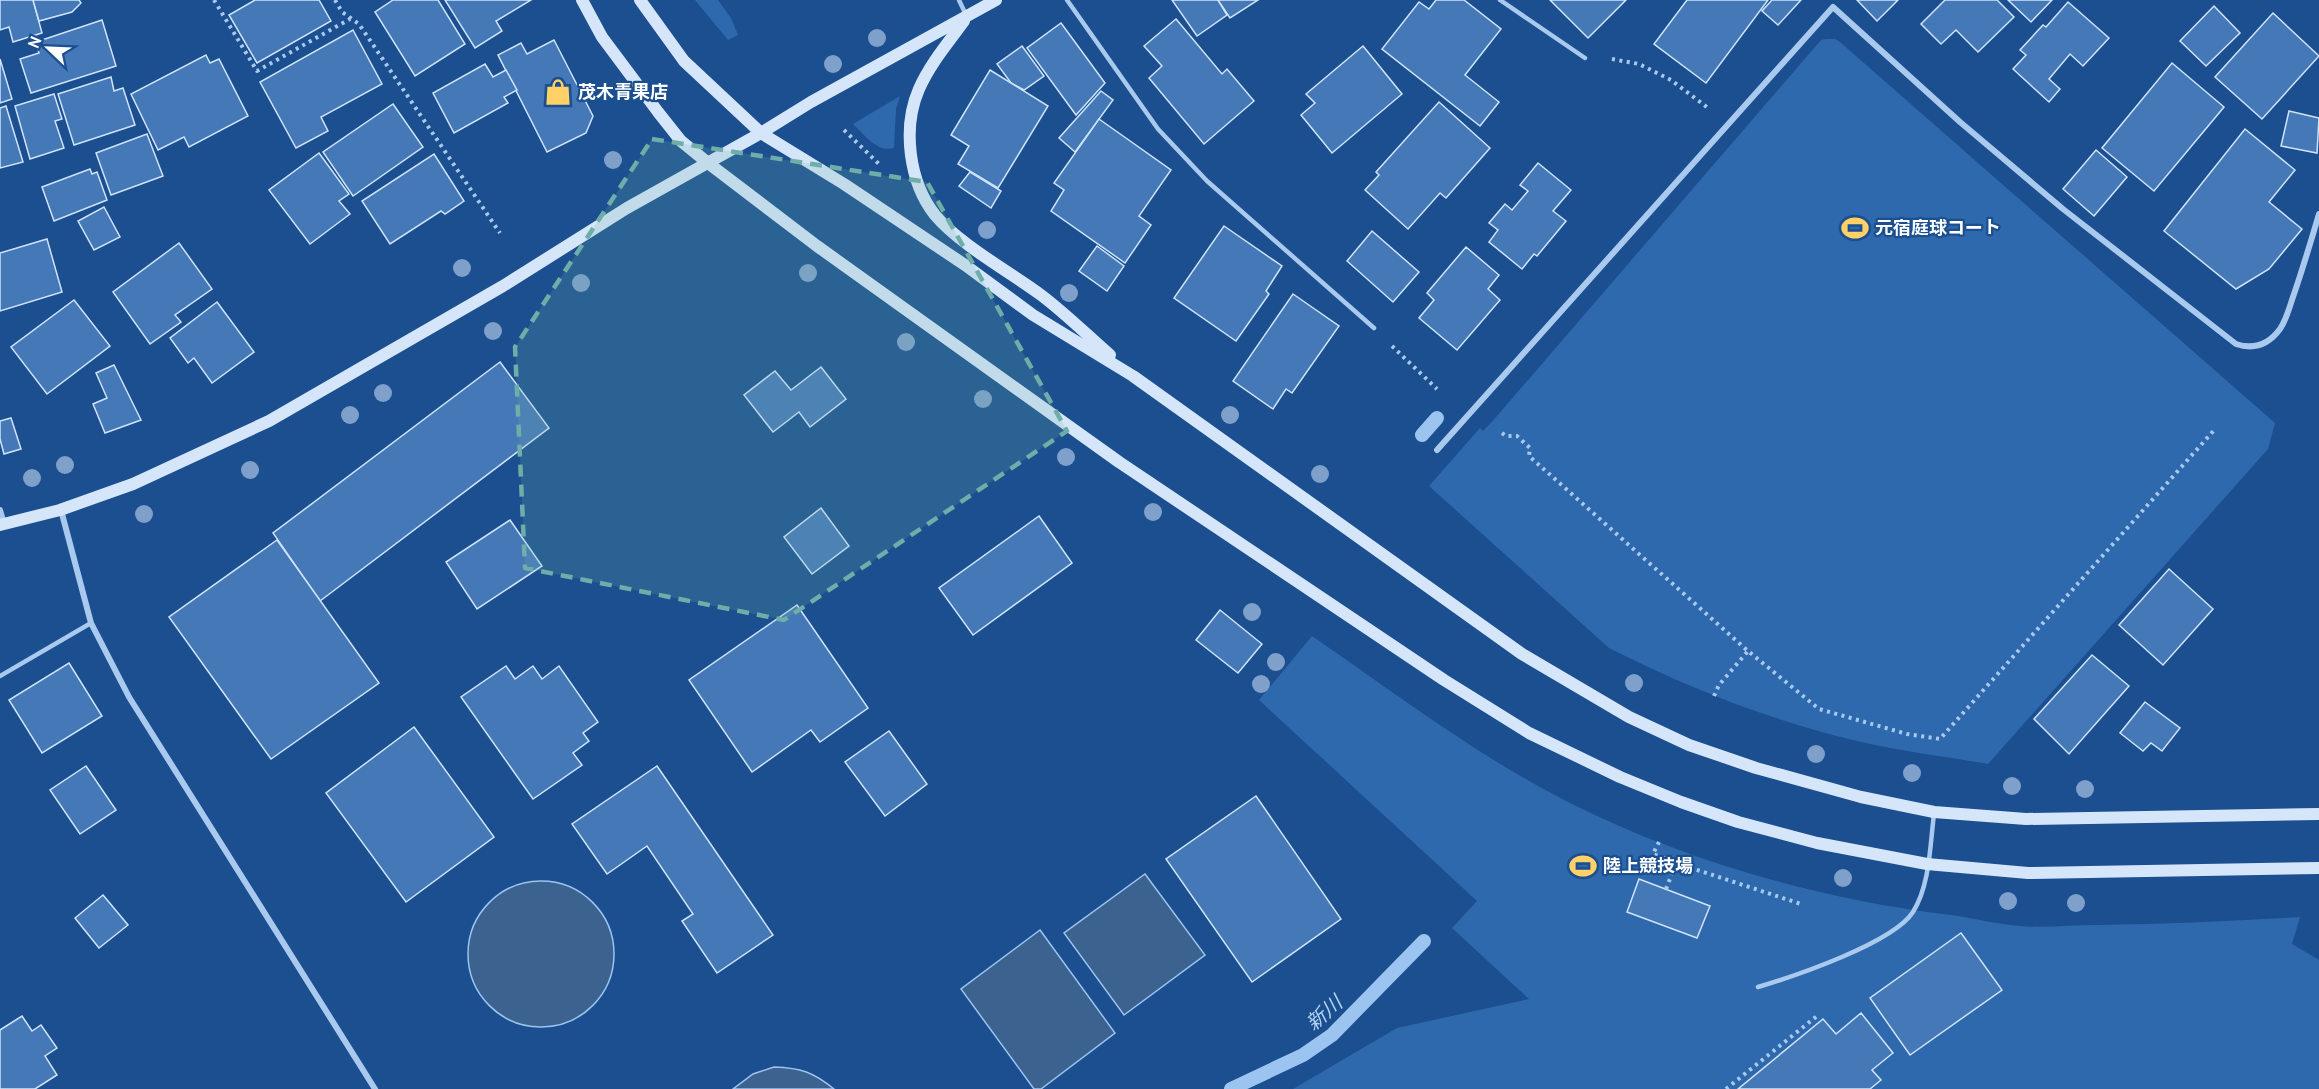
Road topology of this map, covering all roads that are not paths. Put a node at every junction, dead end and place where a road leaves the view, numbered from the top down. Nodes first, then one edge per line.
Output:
1 (582, 0) edge
2 (639, 0) edge
3 (958, 0) edge
4 (996, 0) edge
5 (1067, 0) edge
6 (1500, 0) edge
7 (1831, 3) edge
8 (967, 17) junction
9 (1585, 58) dead end
10 (762, 133) junction
11 (708, 163) junction
12 (2319, 214) edge
13 (1374, 328) dead end
14 (1133, 376) junction
15 (1437, 450) dead end
16 (0, 510) edge
17 (60, 510) junction
18 (2, 525) edge
19 (91, 624) junction
20 (0, 676) edge
21 (1934, 812) junction
22 (2319, 814) edge
23 (1927, 864) junction
24 (2319, 868) edge
25 (1758, 987) dead end
26 (375, 1089) edge

1 - 11 street
2 - 10 street
3 - 8 lane
4 - 8 street
5 - 13 lane
6 - 9 lane
7 - 12 street
7 - 15 street
8 - 10 street
8 - 14 street
10 - 11 street
10 - 14 street
11 - 17 street
11 - 23 street
14 - 21 street
16 - 18 street
17 - 18 street
17 - 19 street
19 - 20 lane
19 - 26 street
21 - 22 street
21 - 23 lane
23 - 24 street
23 - 25 lane

